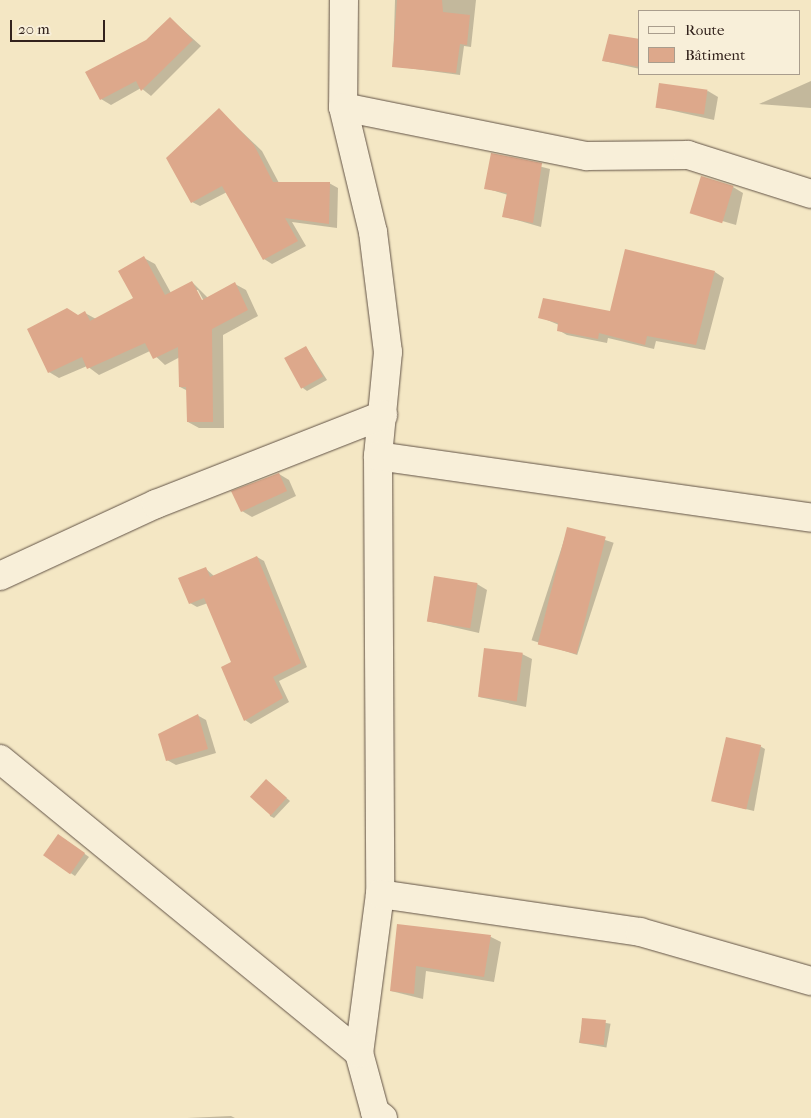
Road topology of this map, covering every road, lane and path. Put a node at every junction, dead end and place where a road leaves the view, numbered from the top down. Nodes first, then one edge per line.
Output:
1 (344, 0) edge
2 (343, 107) junction
3 (811, 194) edge
4 (383, 416) junction
5 (378, 456) junction
6 (811, 518) edge
7 (0, 576) edge
8 (0, 759) edge
9 (380, 894) junction
10 (811, 982) edge
11 (359, 1053) junction
12 (383, 1118) edge

1 - 2 street
2 - 3 street
2 - 4 street
4 - 5 street
4 - 7 street
5 - 6 street
5 - 9 street
8 - 11 street
9 - 10 street
9 - 11 street
11 - 12 street

